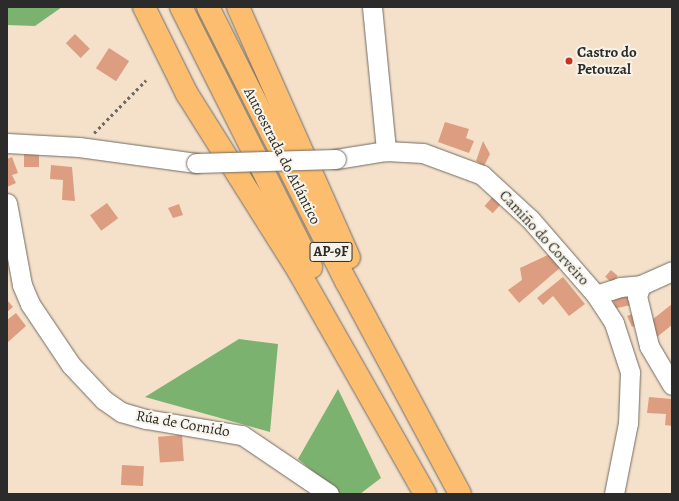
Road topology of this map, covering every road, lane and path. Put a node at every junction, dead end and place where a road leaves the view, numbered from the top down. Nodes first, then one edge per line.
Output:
1 (144, 7) edge
2 (182, 7) edge
3 (208, 7) edge
4 (238, 7) edge
5 (372, 7) edge
6 (146, 80) dead end
7 (7, 143) edge
8 (79, 147) junction
9 (386, 151) junction
10 (7, 203) edge
11 (672, 271) edge
12 (641, 285) junction
13 (596, 295) junction
14 (672, 385) edge
15 (329, 494) edge
16 (425, 494) edge
17 (432, 494) edge
18 (461, 494) edge
19 (614, 494) edge

1 - 16 highway
2 - 17 highway, Autoestrada do Atlántico / AP-9F
3 - 18 highway, Autoestrada do Atlántico / AP-9F
4 - 18 highway
5 - 9 street
6 - 8 path
7 - 8 street
8 - 9 street, bridge
9 - 13 street, Camiño do Corveiro
10 - 15 street, Rúa de Cornido
11 - 12 street
12 - 13 street
12 - 14 street
13 - 19 street, Camiño do Corveiro

